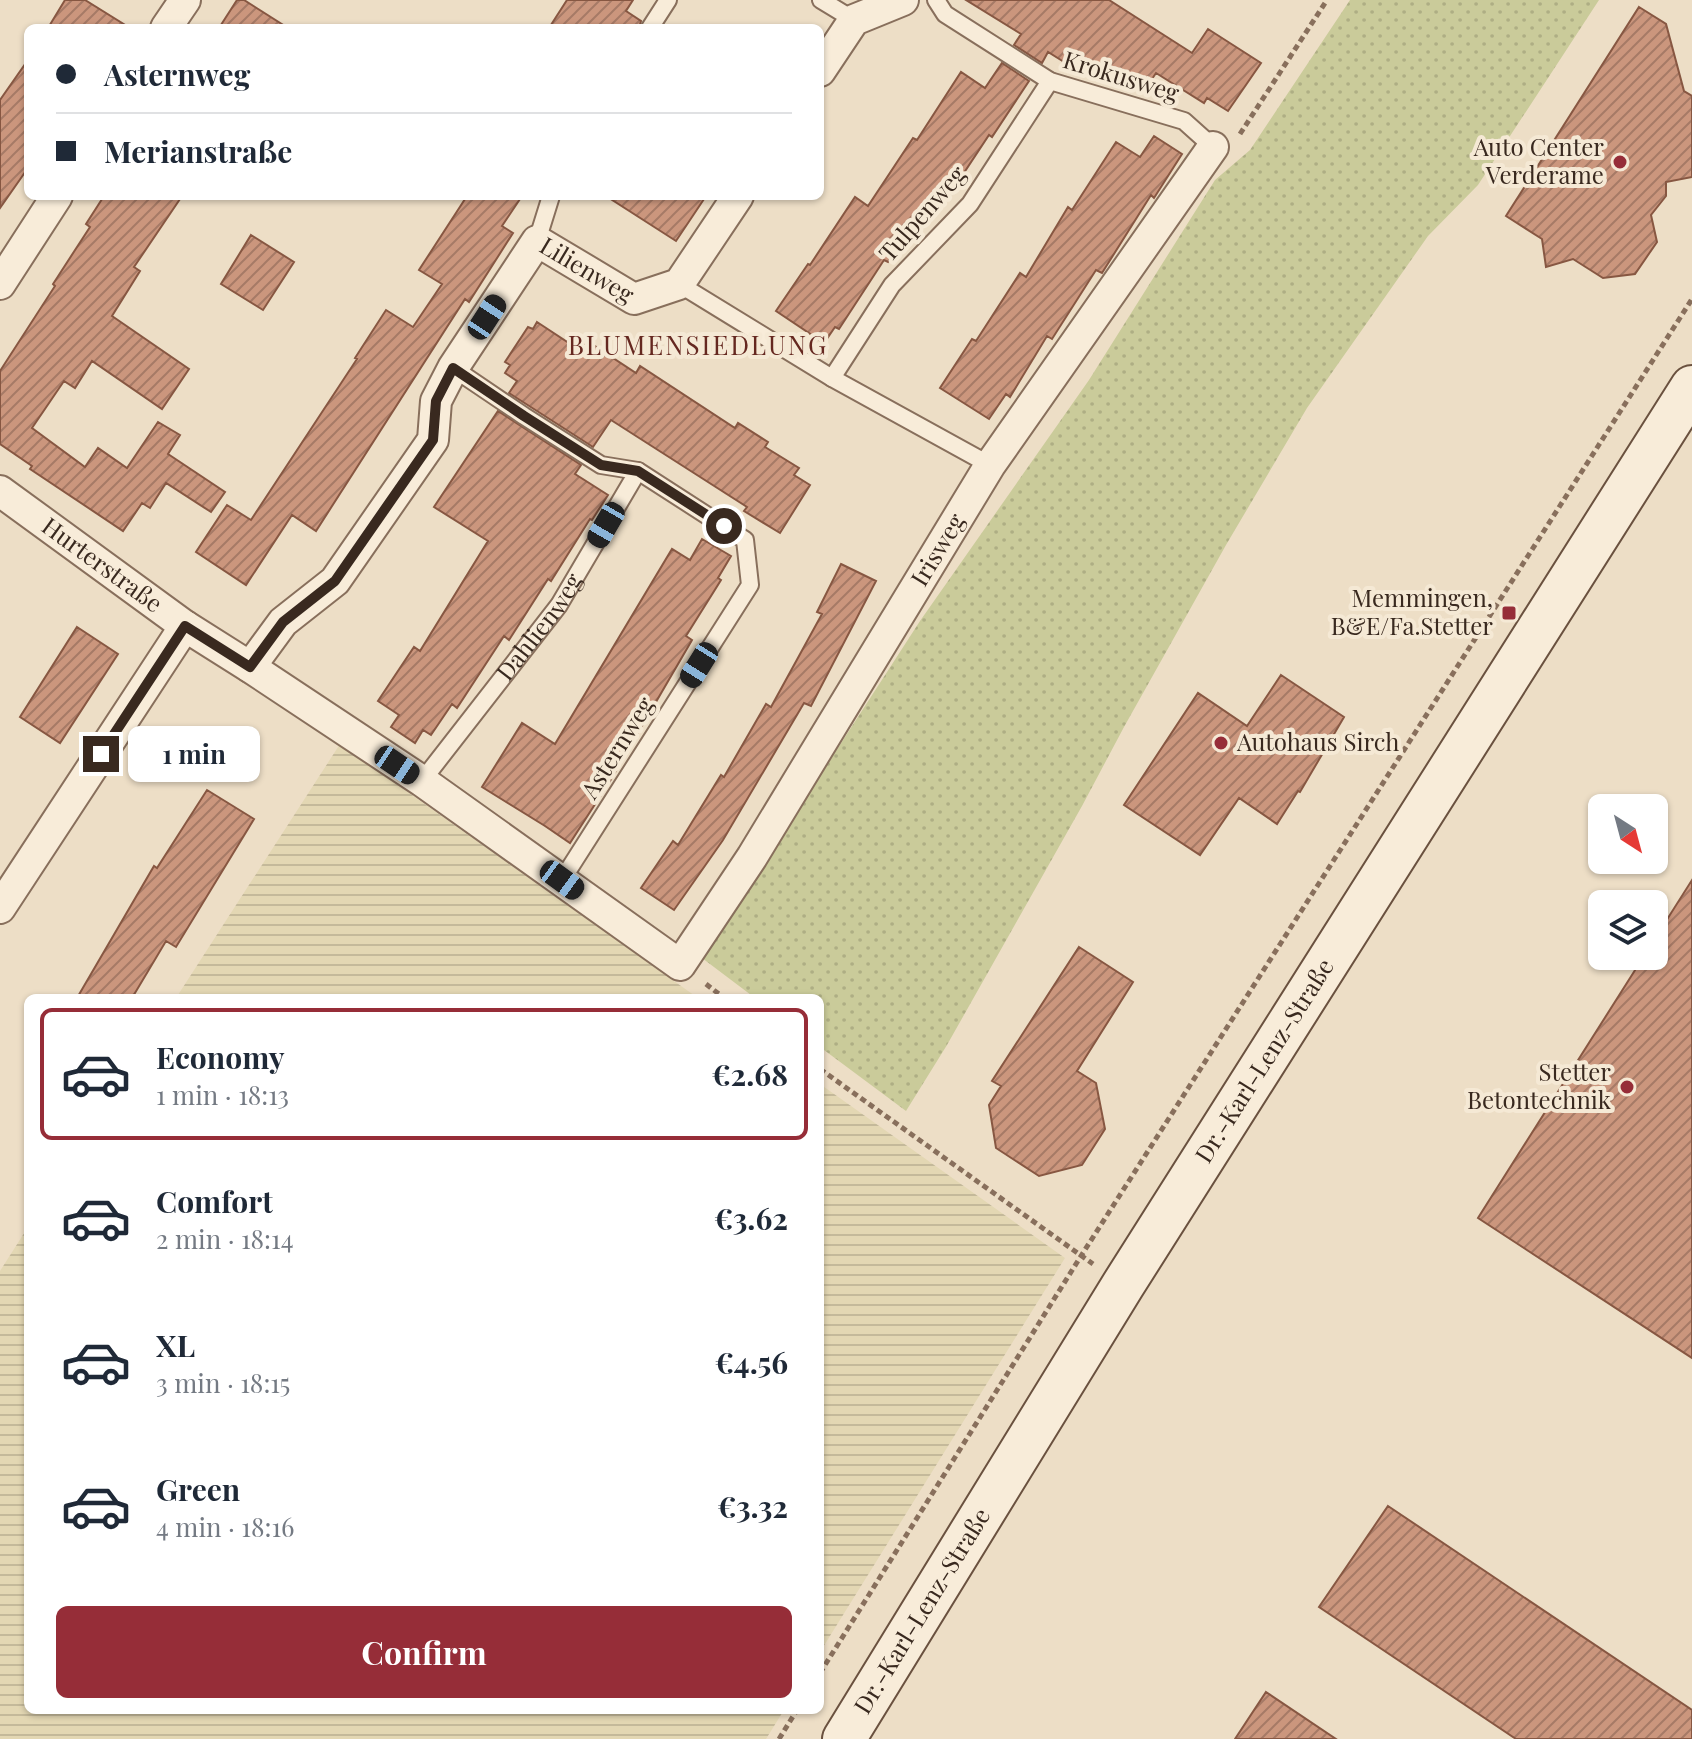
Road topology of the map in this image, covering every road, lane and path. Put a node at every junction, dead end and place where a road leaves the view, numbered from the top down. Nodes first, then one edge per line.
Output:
1 (185, 0) edge
2 (668, 0) edge
3 (821, 0) edge
4 (903, 0) edge
5 (936, 0) edge
6 (1327, 0) edge
7 (854, 20) junction
8 (169, 24) edge
9 (653, 24) edge
10 (824, 65) edge
11 (1050, 81) junction
12 (1213, 147) junction
13 (54, 200) edge
14 (550, 200) edge
15 (735, 200) edge
16 (537, 241) junction
17 (0, 284) edge
18 (679, 284) junction
19 (1692, 299) edge
20 (453, 368) junction
21 (832, 378) junction
22 (1692, 387) edge
23 (990, 465) junction
24 (638, 471) junction
25 (0, 491) edge
26 (185, 626) junction
27 (250, 667) junction
28 (422, 781) junction
29 (562, 880) junction
30 (0, 908) edge
31 (680, 965) joint
32 (824, 1072) edge
33 (1081, 1256) junction
34 (1123, 1285) junction
35 (824, 1667) edge
36 (795, 1714) edge
37 (779, 1739) edge
38 (844, 1739) edge

1 - 8 street
2 - 9 lane
3 - 7 lane
4 - 7 street
5 - 11 lane, Krokusweg
6 - 12 path
7 - 10 street
11 - 12 lane, Krokusweg
11 - 21 lane, Tulpenweg
12 - 23 street, Irisweg
13 - 17 street
14 - 16 lane
15 - 18 street
16 - 18 street, Lilienweg
16 - 20 street, Lilienweg
18 - 21 lane
19 - 33 path
20 - 24 lane
20 - 27 street
21 - 23 lane
22 - 34 street, Dr.-Karl-Lenz-Straße
23 - 31 street, Irisweg
24 - 28 lane, Dahlienweg
24 - 29 lane, Asternweg
25 - 26 street, Hurterstraße
26 - 27 street, Hurterstraße
26 - 30 street
27 - 28 street, Hurterstraße
28 - 29 street, Hurterstraße
29 - 31 street, Hurterstraße
32 - 33 path
33 - 34 path
33 - 35 path
34 - 38 street, Dr.-Karl-Lenz-Straße
36 - 37 path

